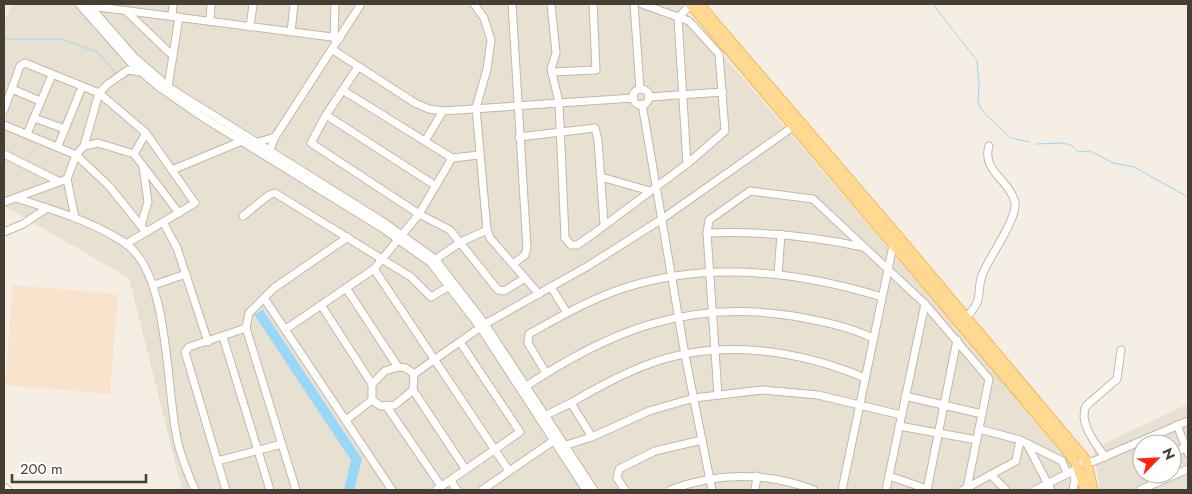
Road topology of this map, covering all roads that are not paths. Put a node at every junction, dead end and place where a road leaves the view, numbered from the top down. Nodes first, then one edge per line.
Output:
1 (173, 4) edge
2 (210, 4) edge
3 (253, 4) edge
4 (294, 4) edge
5 (336, 4) edge
6 (361, 4) edge
7 (474, 4) edge
8 (512, 4) edge
9 (551, 4) edge
10 (593, 4) edge
11 (634, 4) edge
12 (642, 4) edge
13 (653, 4) edge
14 (693, 4) edge
15 (85, 5) edge
16 (123, 8) edge
17 (660, 12) junction
18 (176, 17) junction
19 (678, 18) junction
20 (210, 21) junction
21 (250, 27) junction
22 (291, 32) junction
23 (337, 38) junction
24 (333, 50) junction
25 (173, 56) junction
26 (358, 68) junction
27 (141, 72) junction
28 (552, 72) junction
29 (52, 75) junction
30 (152, 76) junction
31 (168, 86) junction
32 (82, 87) junction
33 (12, 89) junction
34 (640, 89) junction
35 (344, 91) junction
36 (723, 92) junction
37 (100, 93) junction
38 (175, 95) junction
39 (682, 95) junction
40 (649, 97) junction
41 (633, 98) junction
42 (40, 101) junction
43 (559, 102) junction
44 (642, 104) junction
45 (517, 105) junction
46 (476, 108) junction
47 (4, 110) edge
48 (443, 111) junction
49 (326, 115) junction
50 (34, 118) junction
51 (797, 124) junction
52 (4, 125) edge
53 (65, 130) junction
54 (232, 132) junction
55 (560, 132) junction
56 (146, 133) junction
57 (27, 134) junction
58 (275, 136) junction
59 (519, 137) junction
60 (242, 141) junction
61 (425, 141) junction
62 (255, 143) junction
63 (58, 146) junction
64 (84, 146) junction
65 (989, 146) dead end
66 (4, 154) edge
67 (134, 154) junction
68 (268, 154) junction
69 (76, 155) junction
70 (479, 155) junction
71 (452, 158) junction
72 (142, 164) junction
73 (687, 164) junction
74 (172, 170) junction
75 (601, 177) junction
76 (67, 179) junction
77 (58, 181) junction
78 (436, 186) junction
79 (653, 189) junction
80 (16, 198) junction
81 (4, 202) edge
82 (47, 208) junction
83 (179, 213) junction
84 (419, 214) junction
85 (243, 216) dead end
86 (75, 218) junction
87 (662, 219) junction
88 (163, 222) junction
89 (141, 225) junction
90 (604, 225) junction
91 (487, 230) junction
92 (4, 232) edge
93 (146, 232) junction
94 (707, 233) junction
95 (781, 234) junction
96 (348, 238) junction
97 (401, 238) junction
98 (895, 238) junction
99 (461, 242) junction
100 (126, 244) junction
101 (865, 248) junction
102 (383, 259) junction
103 (433, 261) junction
104 (513, 264) junction
105 (887, 268) junction
106 (374, 270) junction
107 (710, 273) junction
108 (186, 274) junction
109 (778, 274) junction
110 (673, 276) junction
111 (525, 278) junction
112 (453, 284) junction
113 (154, 285) junction
114 (346, 288) junction
115 (551, 288) junction
116 (539, 294) junction
117 (882, 297) junction
118 (262, 301) junction
119 (925, 304) junction
120 (321, 305) junction
121 (567, 313) junction
122 (713, 313) junction
123 (680, 316) junction
124 (966, 318) junction
125 (482, 325) junction
126 (246, 328) junction
127 (286, 329) junction
128 (223, 337) junction
129 (873, 338) junction
130 (958, 340) junction
131 (208, 342) junction
132 (460, 342) junction
133 (715, 350) junction
134 (1121, 350) dead end
135 (685, 355) junction
136 (435, 359) junction
137 (398, 367) junction
138 (546, 372) junction
139 (414, 374) junction
140 (865, 378) junction
141 (372, 384) junction
142 (523, 388) junction
143 (413, 390) junction
144 (718, 395) junction
145 (905, 396) junction
146 (694, 398) junction
147 (372, 400) junction
148 (571, 403) junction
149 (945, 404) junction
150 (859, 406) junction
151 (387, 407) junction
152 (982, 414) junction
153 (901, 415) junction
154 (542, 417) junction
155 (346, 420) junction
156 (1188, 421) edge
157 (1177, 425) junction
158 (899, 426) junction
159 (979, 429) junction
160 (939, 432) junction
161 (1158, 434) edge
162 (592, 436) junction
163 (702, 440) junction
164 (977, 440) junction
165 (1024, 442) junction
166 (558, 443) junction
167 (282, 444) junction
168 (1132, 445) edge
169 (1188, 449) edge
170 (257, 450) junction
171 (495, 450) junction
172 (1105, 457) junction
173 (217, 461) junction
174 (1080, 468) junction
175 (466, 470) junction
176 (509, 472) junction
177 (991, 475) junction
178 (756, 476) junction
179 (889, 476) junction
180 (709, 479) junction
181 (451, 481) junction
182 (4, 486) edge
183 (586, 486) edge
184 (1154, 486) edge
185 (1050, 487) edge
186 (438, 488) edge
187 (802, 488) edge
188 (966, 489) edge
189 (8, 490) edge
190 (195, 490) edge
191 (226, 490) edge
192 (270, 490) edge
193 (296, 490) edge
194 (392, 490) edge
195 (457, 490) edge
196 (482, 490) edge
197 (594, 490) edge
198 (625, 490) edge
199 (670, 490) edge
200 (712, 490) edge
201 (756, 490) edge
202 (814, 490) edge
203 (842, 490) edge
204 (886, 490) edge
205 (927, 490) edge
206 (1006, 490) edge
207 (1035, 490) edge
208 (1073, 490) edge
209 (1086, 490) edge
210 (1093, 490) edge
211 (1140, 490) edge

1 - 18 street
2 - 20 street
3 - 21 street
4 - 22 street
5 - 23 street
6 - 23 street
7 - 46 street
8 - 45 street
9 - 28 street
10 - 28 street
11 - 34 street
12 - 17 street
13 - 17 street
14 - 19 street
14 - 51 main road
15 - 16 street
15 - 27 street
15 - 30 street
16 - 18 street
16 - 25 street
17 - 19 street
18 - 20 street
18 - 25 street
19 - 36 street
19 - 39 street
20 - 21 street
21 - 22 street
22 - 23 street
23 - 24 street
24 - 26 street
24 - 58 street
25 - 31 street
26 - 35 street
26 - 48 street
27 - 30 street
27 - 37 street
28 - 43 street
29 - 32 street
29 - 33 street
29 - 42 street
30 - 31 street
30 - 38 street
31 - 38 street
32 - 37 street
32 - 53 street
33 - 42 street
33 - 47 street
34 - 40 street
34 - 41 street
35 - 49 street
35 - 61 street
36 - 39 street
36 - 73 street
37 - 56 street
37 - 64 street
38 - 54 street
39 - 40 street
39 - 73 street
40 - 44 street
41 - 43 street
41 - 44 street
42 - 50 street
43 - 45 street
43 - 55 street
44 - 79 street
45 - 46 street
45 - 59 street
46 - 48 street
46 - 70 street
48 - 61 street
49 - 78 street
49 - 84 street
50 - 53 street
50 - 57 street
51 - 87 street
51 - 98 main road
52 - 57 street
53 - 63 street
54 - 60 street
54 - 62 street
55 - 59 street
55 - 75 street
55 - 90 street
56 - 67 street
56 - 74 street
57 - 63 street
58 - 62 street
58 - 68 street
59 - 104 street
60 - 68 street
60 - 74 street
61 - 71 street
62 - 68 street
63 - 69 street
64 - 67 street
64 - 69 street
65 - 124 street
66 - 77 street
67 - 72 street
68 - 97 street
69 - 76 street
69 - 89 street
70 - 71 street
70 - 91 street
71 - 78 street
72 - 83 street
72 - 89 street
73 - 79 street
74 - 83 street
75 - 79 street
75 - 90 street
76 - 77 street
76 - 86 street
77 - 80 street
78 - 84 street
79 - 87 street
79 - 90 street
80 - 81 street
80 - 82 street
82 - 86 street
82 - 92 street
83 - 88 street
84 - 97 street
84 - 99 street
85 - 96 street
86 - 100 street
87 - 110 street
87 - 115 street
88 - 93 street
88 - 108 street
89 - 93 street
91 - 99 street
91 - 104 street
93 - 100 street
94 - 95 street
94 - 101 street
94 - 107 street
95 - 101 street
95 - 109 street
96 - 102 street
96 - 118 street
97 - 102 street
97 - 103 street
98 - 105 street
98 - 124 main road
98 - 174 main road
99 - 103 street
99 - 111 street
100 - 113 street
101 - 105 street
102 - 106 street
102 - 112 street
103 - 112 street
104 - 111 street
105 - 117 street
105 - 119 street
106 - 114 street
106 - 136 street
107 - 109 street
107 - 110 street
107 - 122 street
108 - 113 street
108 - 131 street
109 - 117 street
110 - 121 street
110 - 123 street
111 - 116 street
112 - 125 street
113 - 190 street
114 - 120 street
114 - 137 street
115 - 116 street
115 - 121 street
116 - 125 street
117 - 129 street
118 - 126 street
118 - 127 street
119 - 130 street
119 - 145 street
120 - 127 street
120 - 141 street
121 - 138 street
122 - 123 street
122 - 129 street
122 - 133 street
123 - 135 street
123 - 138 street
124 - 174 main road
125 - 132 street
125 - 142 street
126 - 128 street
126 - 167 street
127 - 155 street
128 - 131 street
128 - 170 street
129 - 140 street
130 - 149 street
130 - 152 street
131 - 173 street
132 - 136 street
132 - 171 street
133 - 135 street
133 - 140 street
133 - 144 street
134 - 172 street
135 - 146 street
135 - 148 street
136 - 139 street
136 - 171 street
137 - 139 street
137 - 141 street
138 - 142 street
139 - 143 street
140 - 150 street
141 - 147 street
142 - 154 street
143 - 151 street
143 - 175 street
144 - 146 street
144 - 150 street
145 - 149 street
145 - 153 street
146 - 162 street
146 - 163 street
147 - 151 street
147 - 155 street
148 - 154 street
148 - 162 street
149 - 152 street
149 - 160 street
150 - 153 street
150 - 203 street
151 - 186 street
152 - 159 street
153 - 158 street
154 - 166 street
155 - 194 street
156 - 157 street
157 - 161 street
157 - 169 street
158 - 160 street
158 - 179 street
159 - 164 street
159 - 165 street
160 - 164 street
160 - 205 street
162 - 166 street
163 - 180 street
163 - 198 street
164 - 188 street
165 - 174 street
165 - 177 street
165 - 185 street
166 - 176 street
166 - 183 street
167 - 170 street
167 - 193 street
168 - 172 street
170 - 173 street
170 - 192 street
171 - 175 street
171 - 176 street
172 - 174 street
173 - 191 street
174 - 185 street
174 - 208 street
174 - 209 main road
174 - 210 main road
175 - 181 street
176 - 196 street
177 - 188 street
177 - 206 street
178 - 180 street
178 - 187 street
178 - 201 street
179 - 204 street
179 - 205 street
180 - 199 street
180 - 200 street
181 - 186 street
181 - 195 street
182 - 189 street
183 - 197 street
184 - 211 street
185 - 207 street
187 - 202 street

